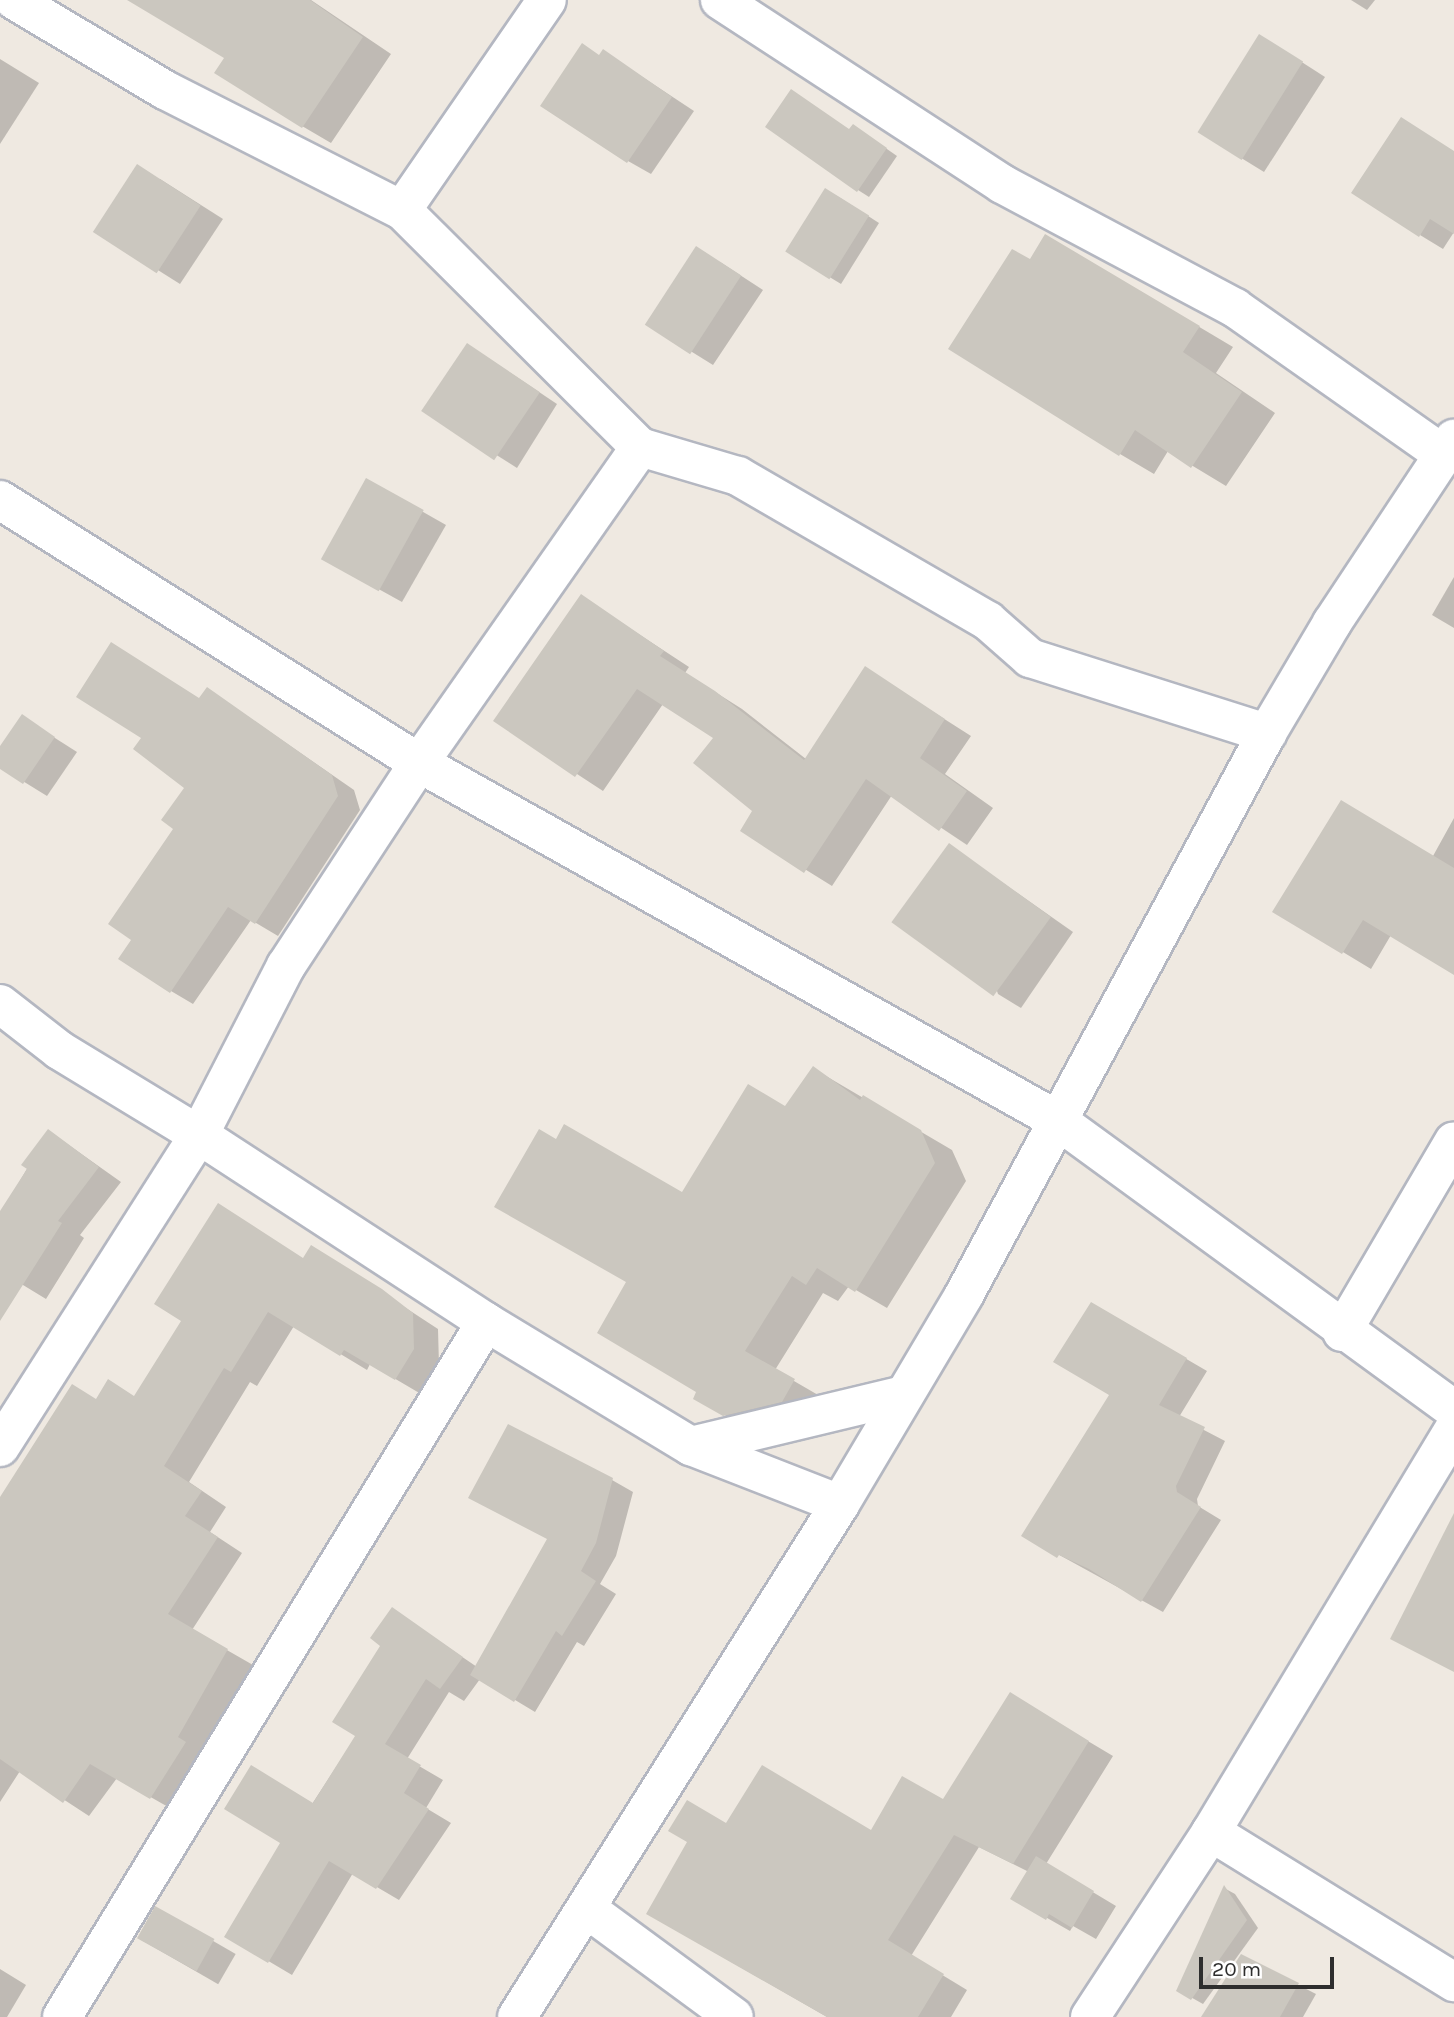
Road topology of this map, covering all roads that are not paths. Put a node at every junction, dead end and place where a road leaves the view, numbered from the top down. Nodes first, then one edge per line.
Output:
1 (14, 0) edge
2 (547, 0) edge
3 (720, 0) edge
4 (402, 210) junction
5 (640, 447) junction
6 (1449, 447) edge
7 (0, 500) edge
8 (1267, 733) junction
9 (419, 763) junction
10 (0, 1004) edge
11 (1057, 1120) junction
12 (199, 1135) junction
13 (1454, 1141) edge
14 (486, 1322) junction
15 (1342, 1332) junction
16 (904, 1395) junction
17 (1454, 1409) edge
18 (1454, 1429) edge
19 (691, 1446) junction
20 (0, 1447) edge
21 (840, 1504) junction
22 (1211, 1832) junction
23 (587, 1909) junction
24 (1454, 1982) edge
25 (62, 2017) edge
26 (517, 2017) edge
27 (734, 2017) edge
28 (1090, 2017) edge

1 - 4 street
2 - 4 street
3 - 6 street
4 - 5 street
5 - 8 street
5 - 9 street
6 - 8 street
7 - 9 street
8 - 11 street
9 - 11 street
9 - 12 street
10 - 12 street
11 - 15 street
11 - 16 street
12 - 14 street
12 - 20 street
13 - 15 street
14 - 19 street
14 - 25 street
15 - 17 street
16 - 19 street
16 - 21 street
18 - 22 street
19 - 21 street
21 - 23 street
22 - 24 street
22 - 28 street
23 - 26 street
23 - 27 street

